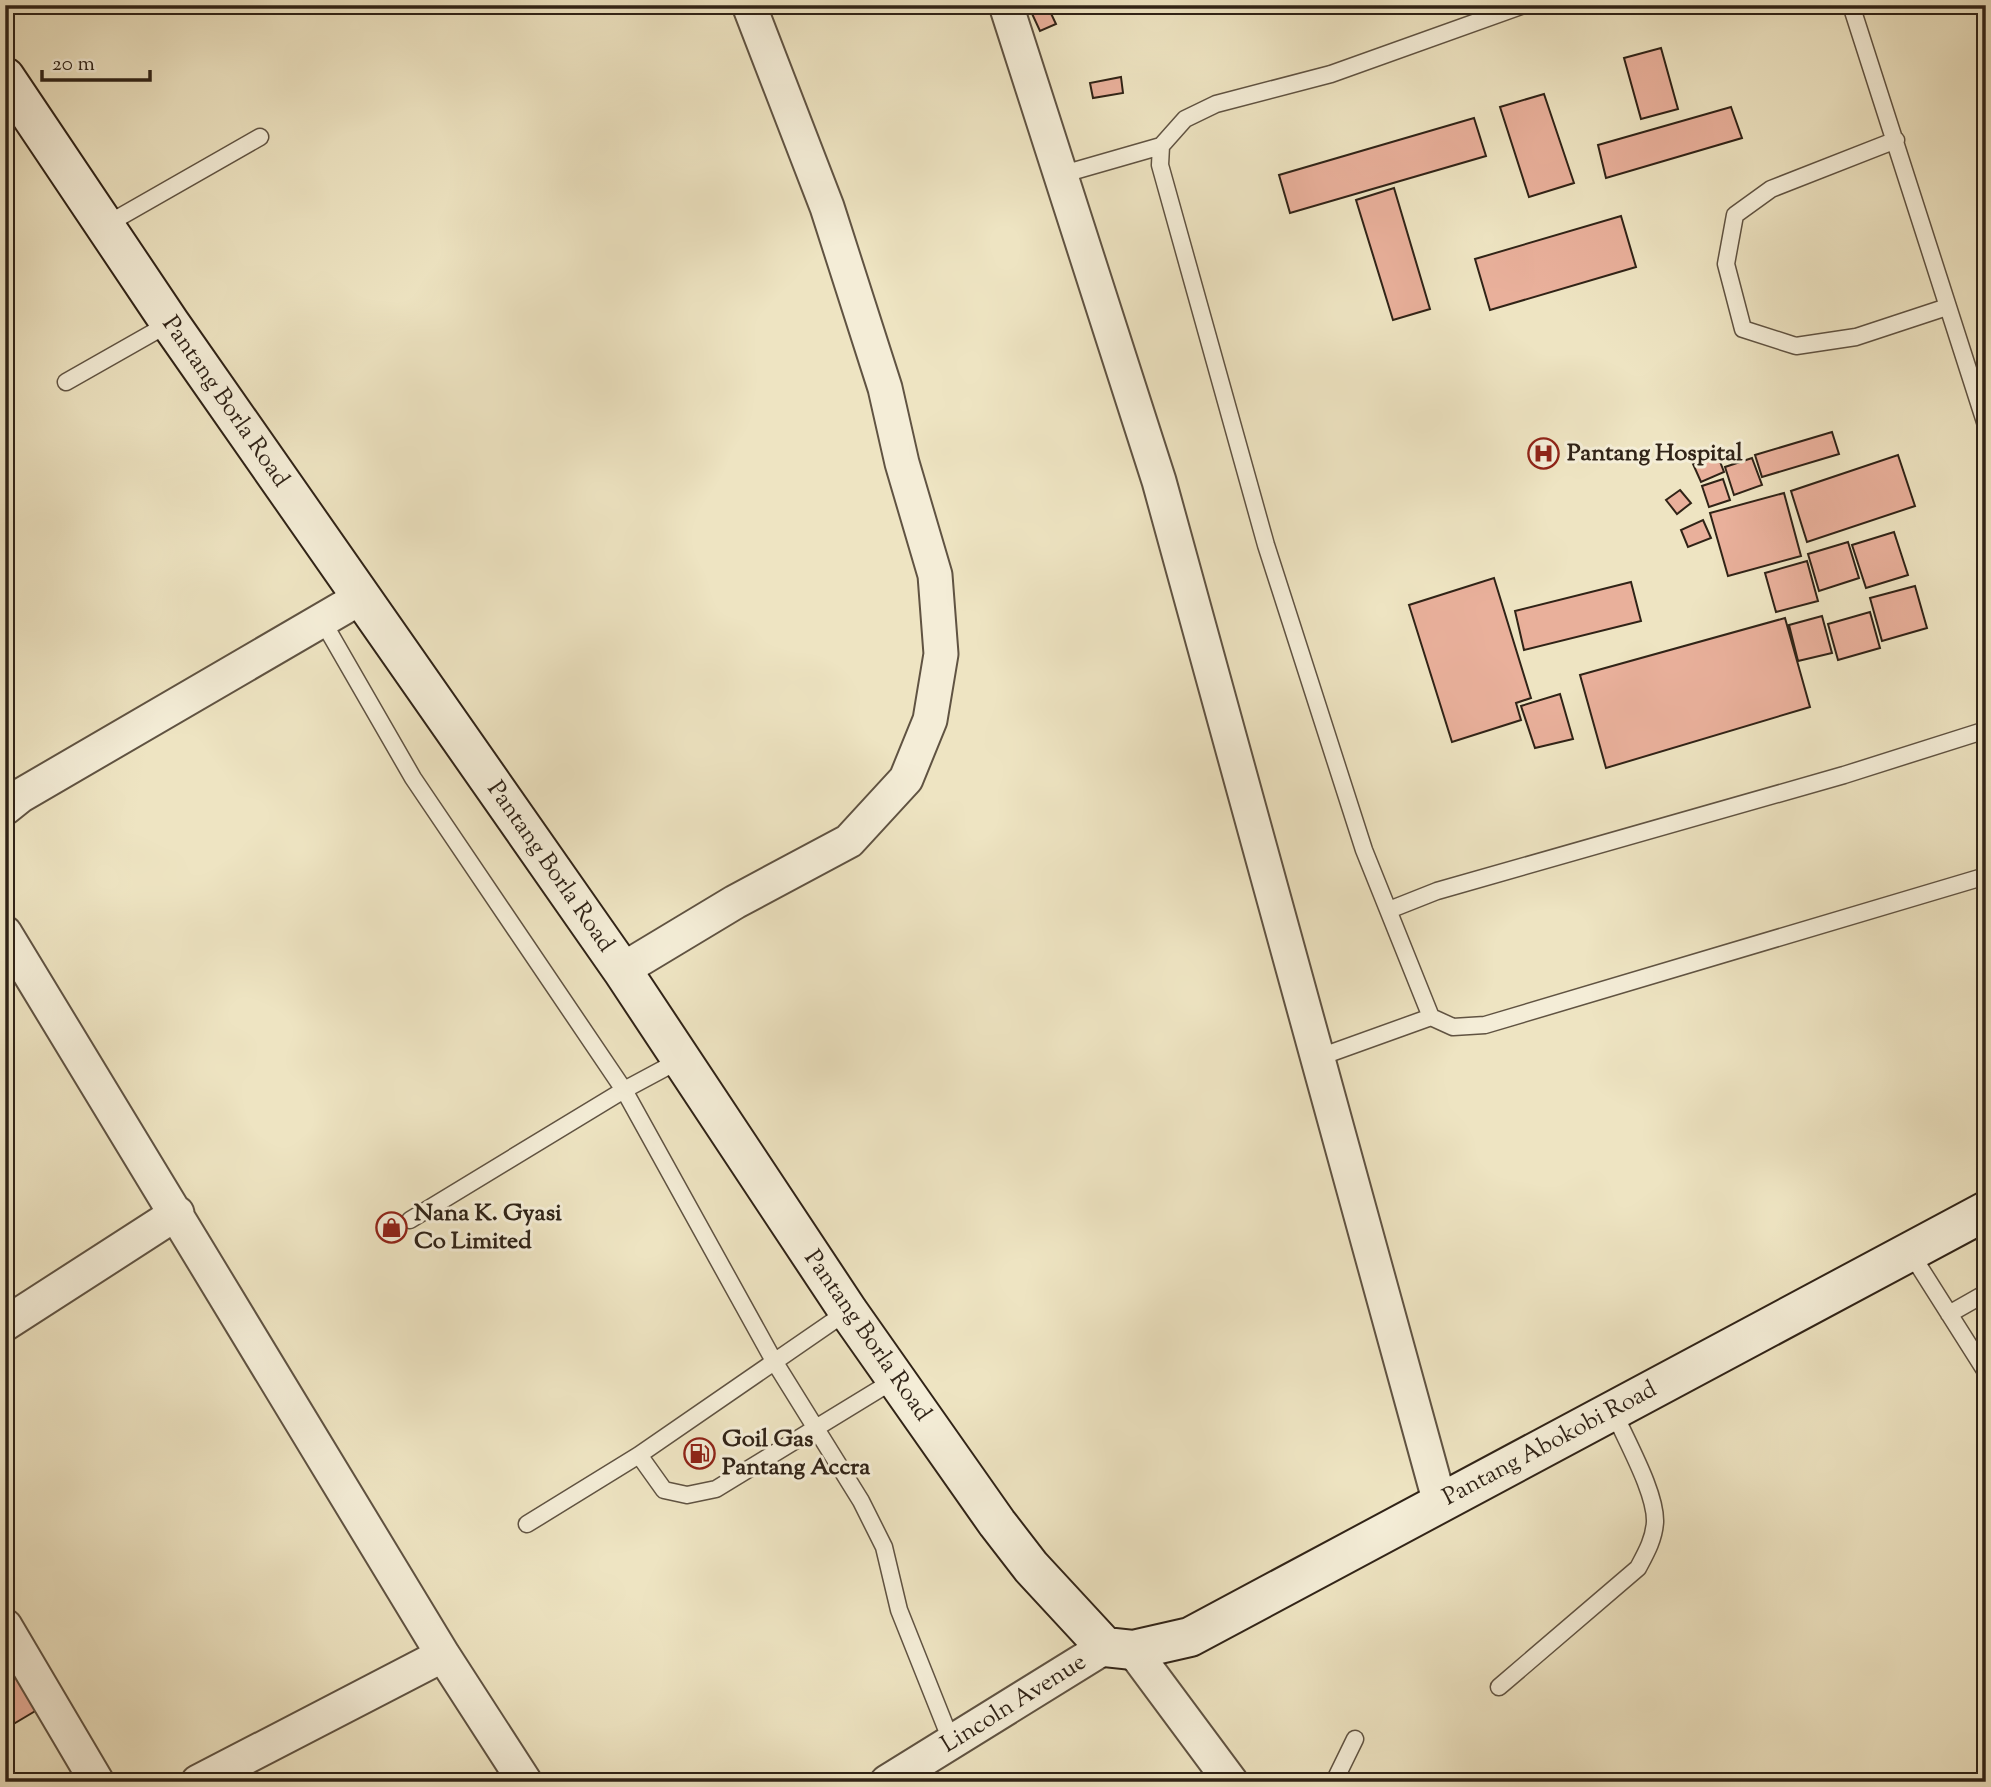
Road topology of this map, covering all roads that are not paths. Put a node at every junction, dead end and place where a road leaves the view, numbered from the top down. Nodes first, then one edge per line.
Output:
1 (749, 5) edge
2 (1006, 5) edge
3 (1524, 5) edge
4 (1851, 5) edge
5 (5, 77) edge
6 (260, 136) dead end
7 (1896, 140) junction
8 (1161, 146) junction
9 (1060, 175) junction
10 (104, 226) junction
11 (1947, 307) junction
12 (170, 323) junction
13 (66, 383) dead end
14 (1986, 425) edge
15 (360, 598) junction
16 (321, 620) junction
17 (1986, 730) edge
18 (5, 808) edge
19 (1986, 876) edge
20 (1390, 910) junction
21 (5, 933) edge
22 (622, 970) junction
23 (1431, 1017) junction
24 (1317, 1058) junction
25 (680, 1060) junction
26 (624, 1090) junction
27 (1986, 1211) edge
28 (177, 1213) junction
29 (410, 1220) dead end
30 (1910, 1252) junction
31 (1986, 1293) edge
32 (848, 1311) junction
33 (1949, 1314) junction
34 (5, 1324) edge
35 (774, 1361) junction
36 (1986, 1372) edge
37 (896, 1379) junction
38 (1613, 1410) junction
39 (817, 1430) junction
40 (639, 1455) junction
41 (1440, 1503) junction
42 (527, 1524) dead end
43 (5, 1626) edge
44 (1119, 1649) junction
45 (443, 1655) junction
46 (1499, 1687) dead end
47 (1355, 1740) dead end
48 (952, 1743) junction
49 (97, 1782) edge
50 (198, 1782) edge
51 (525, 1782) edge
52 (887, 1782) edge
53 (1231, 1782) edge
54 (1334, 1782) edge

1 - 22 street
2 - 9 street
3 - 8 lane
4 - 7 lane
5 - 10 street, Pantang Borla Road
6 - 10 lane
7 - 11 lane
7 - 11 lane
8 - 9 lane
8 - 20 lane
9 - 24 street
10 - 12 street, Pantang Borla Road
11 - 14 lane
12 - 13 lane
12 - 15 street, Pantang Borla Road
15 - 16 street
15 - 22 street, Pantang Borla Road
16 - 18 street
16 - 26 lane
17 - 20 lane
19 - 23 lane
20 - 23 lane
21 - 28 street
22 - 25 street, Pantang Borla Road
23 - 24 lane
24 - 41 street
25 - 26 lane
25 - 32 street, Pantang Borla Road
26 - 29 lane
26 - 35 lane
27 - 30 street, Pantang Abokobi Road
28 - 34 street
28 - 45 street
30 - 33 lane
30 - 38 street, Pantang Abokobi Road
31 - 33 lane
32 - 35 lane
32 - 37 street, Pantang Borla Road
33 - 36 lane
35 - 39 lane
35 - 40 lane
37 - 39 lane
37 - 44 street, Pantang Borla Road
38 - 41 street, Pantang Abokobi Road
38 - 46 lane
39 - 40 lane
39 - 48 lane
40 - 42 lane
41 - 44 street, Pantang Abokobi Road
43 - 49 street
44 - 48 street, Lincoln Avenue
44 - 53 street
45 - 50 street
45 - 51 street
47 - 54 lane
48 - 52 street, Lincoln Avenue

